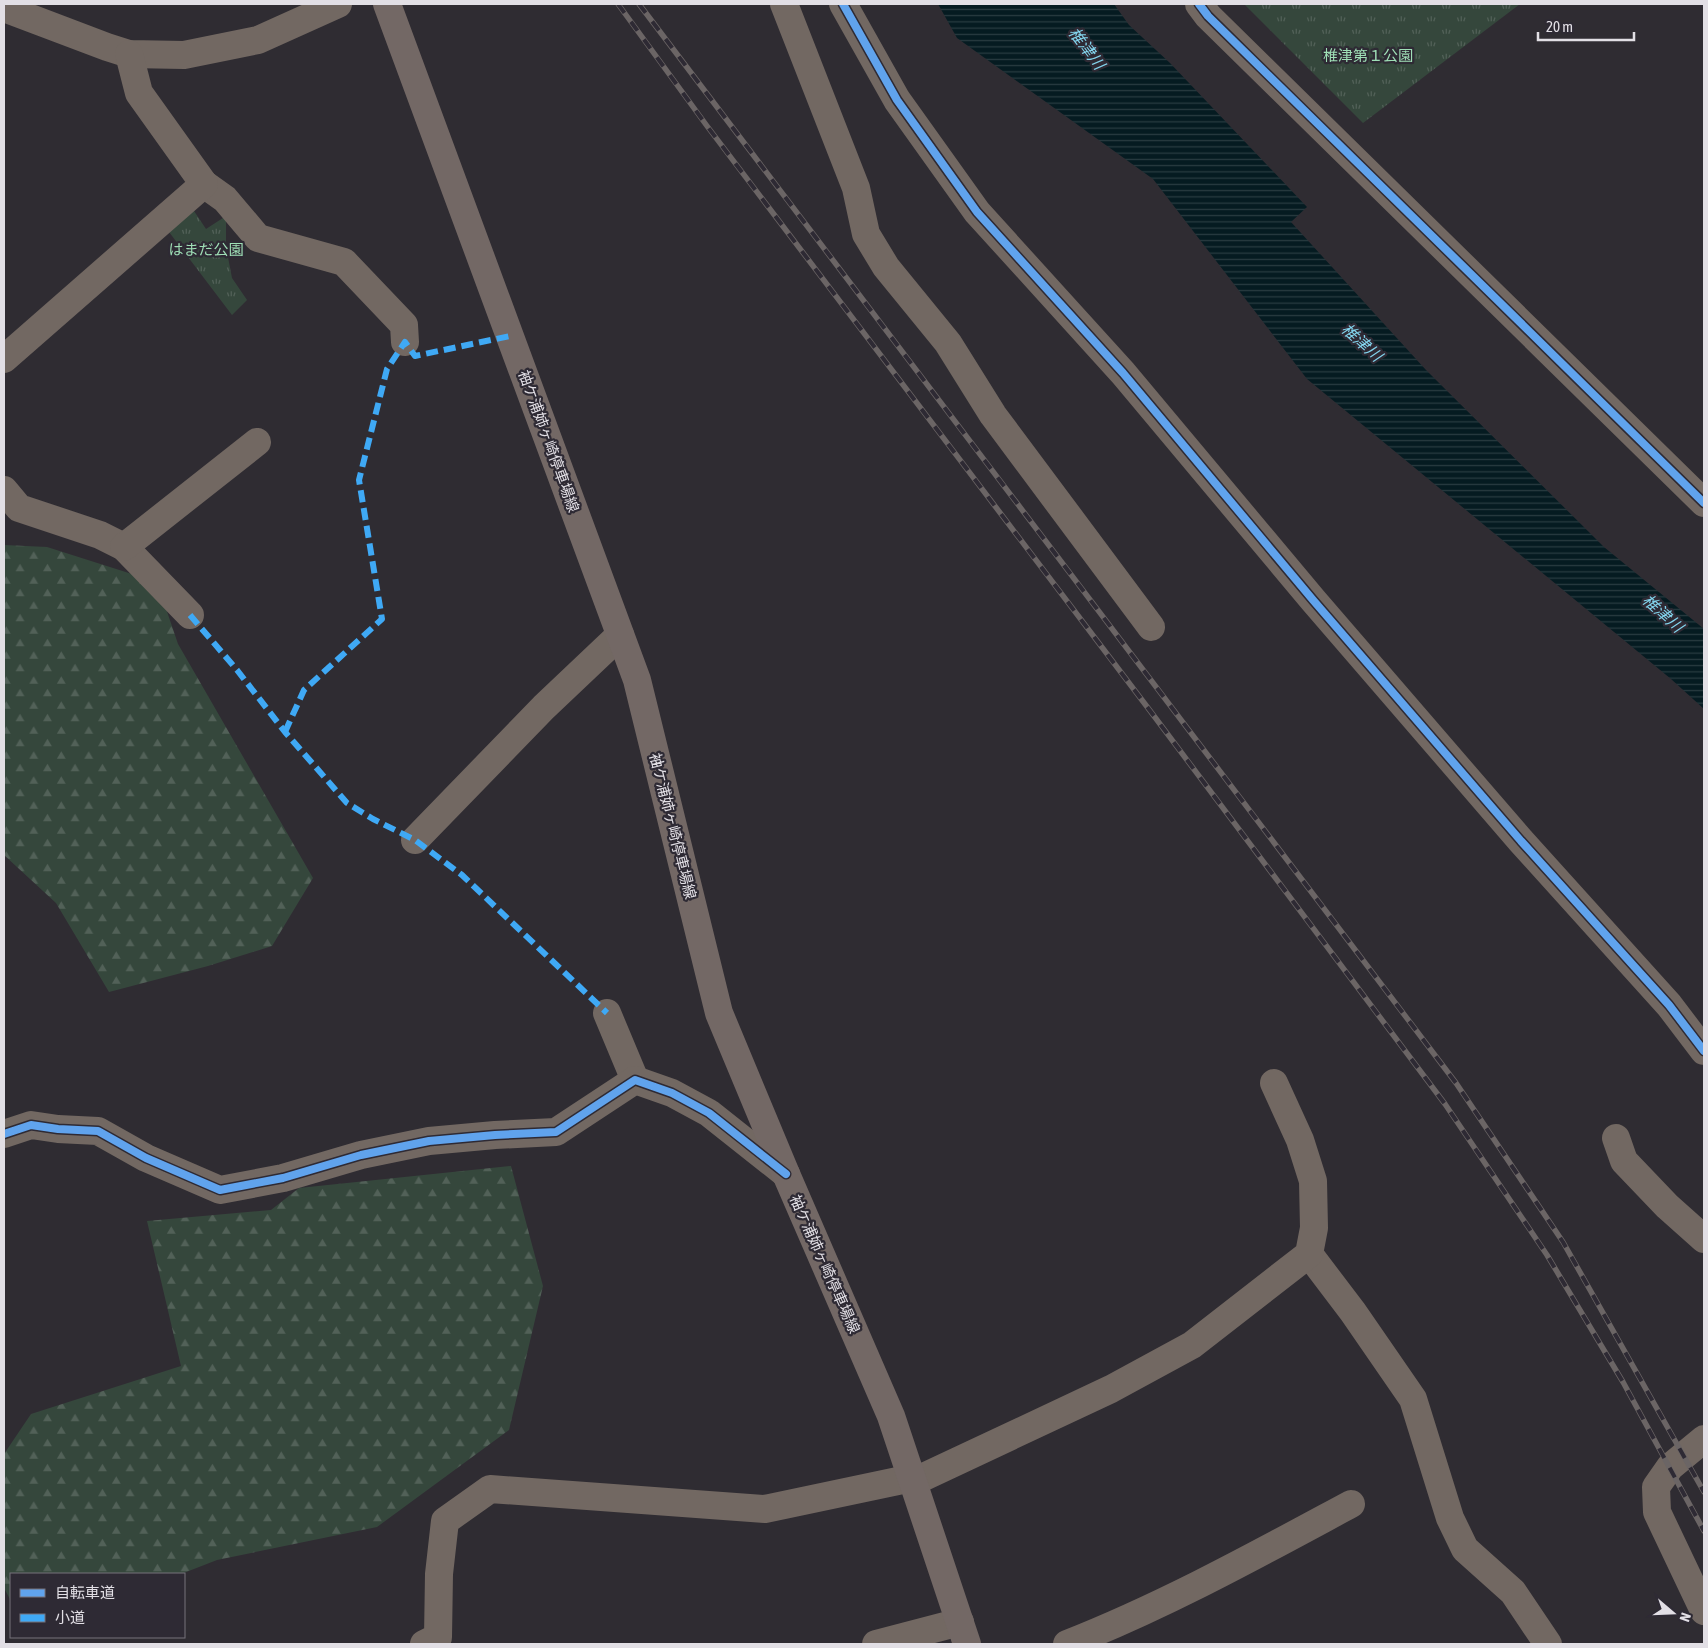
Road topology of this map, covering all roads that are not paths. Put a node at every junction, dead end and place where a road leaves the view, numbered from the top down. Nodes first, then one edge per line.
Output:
1 (338, 4) edge
2 (387, 4) edge
3 (784, 4) edge
4 (843, 4) edge
5 (1198, 4) edge
6 (4, 8) edge
7 (129, 54) junction
8 (204, 184) junction
9 (405, 342) dead end
10 (4, 359) edge
11 (257, 442) dead end
12 (4, 490) edge
13 (1704, 503) edge
14 (124, 547) junction
15 (190, 615) dead end
16 (1151, 627) dead end
17 (620, 635) junction
18 (415, 840) dead end
19 (607, 1013) dead end
20 (1704, 1051) edge
21 (635, 1080) junction
22 (1274, 1083) dead end
23 (4, 1134) edge
24 (1616, 1138) dead end
25 (786, 1174) junction
26 (1704, 1239) edge
27 (1309, 1254) junction
28 (1704, 1439) edge
29 (913, 1480) junction
30 (1351, 1504) dead end
31 (1704, 1611) edge
32 (963, 1633) edge
33 (424, 1644) edge
34 (876, 1644) edge
35 (1067, 1644) edge
36 (1548, 1644) edge

1 - 7 street
2 - 17 main road, 袖ケ浦姉ヶ崎停車場線
3 - 16 street
4 - 20 street
5 - 13 street
6 - 7 street
7 - 8 street
8 - 9 street
8 - 10 street
11 - 14 street
12 - 14 street
14 - 15 street
17 - 18 street
17 - 25 main road, 袖ケ浦姉ヶ崎停車場線
19 - 21 street
21 - 23 street
21 - 25 street
22 - 27 street
24 - 26 street
25 - 29 main road, 袖ケ浦姉ヶ崎停車場線
27 - 29 street
27 - 36 street
28 - 31 street
29 - 32 main road, 袖ケ浦姉ヶ崎停車場線
29 - 33 street
30 - 35 street
32 - 34 street

